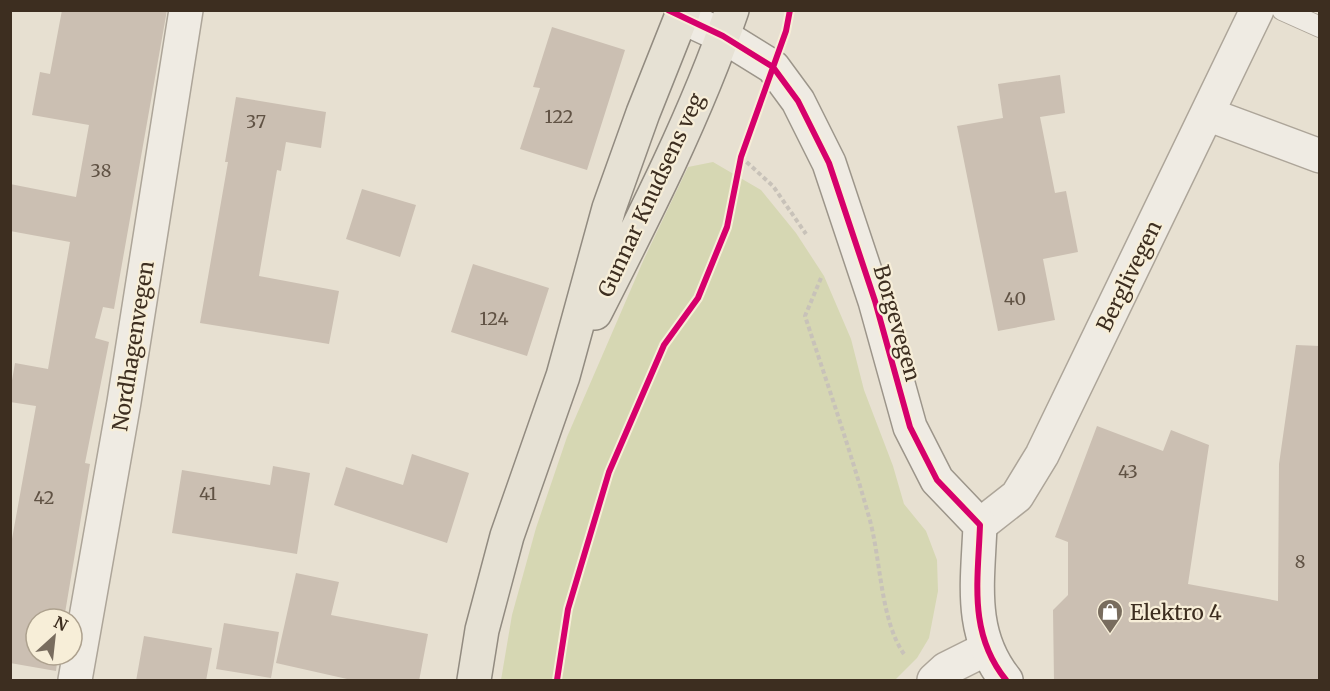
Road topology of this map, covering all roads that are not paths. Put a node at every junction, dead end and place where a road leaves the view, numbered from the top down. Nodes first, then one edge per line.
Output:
1 (186, 10) edge
2 (1257, 10) edge
3 (1282, 10) edge
4 (678, 13) edge
5 (728, 23) edge
6 (1320, 27) edge
7 (1207, 114) junction
8 (1320, 156) edge
9 (563, 376) junction
10 (980, 525) junction
11 (987, 649) junction
12 (75, 681) edge
13 (474, 681) edge
14 (934, 681) edge
15 (1006, 681) edge

1 - 12 street, Nordhagenvegen
2 - 7 street, Berglivegen
3 - 6 lane
4 - 5 street, Borgevegen
4 - 9 main road, Gunnar Knudsens veg
5 - 9 main road, Gunnar Knudsens veg
5 - 10 street, Borgevegen
7 - 8 street
7 - 10 street, Berglivegen
9 - 13 main road, Gunnar Knudsens veg
10 - 11 street
11 - 14 street
11 - 15 street

